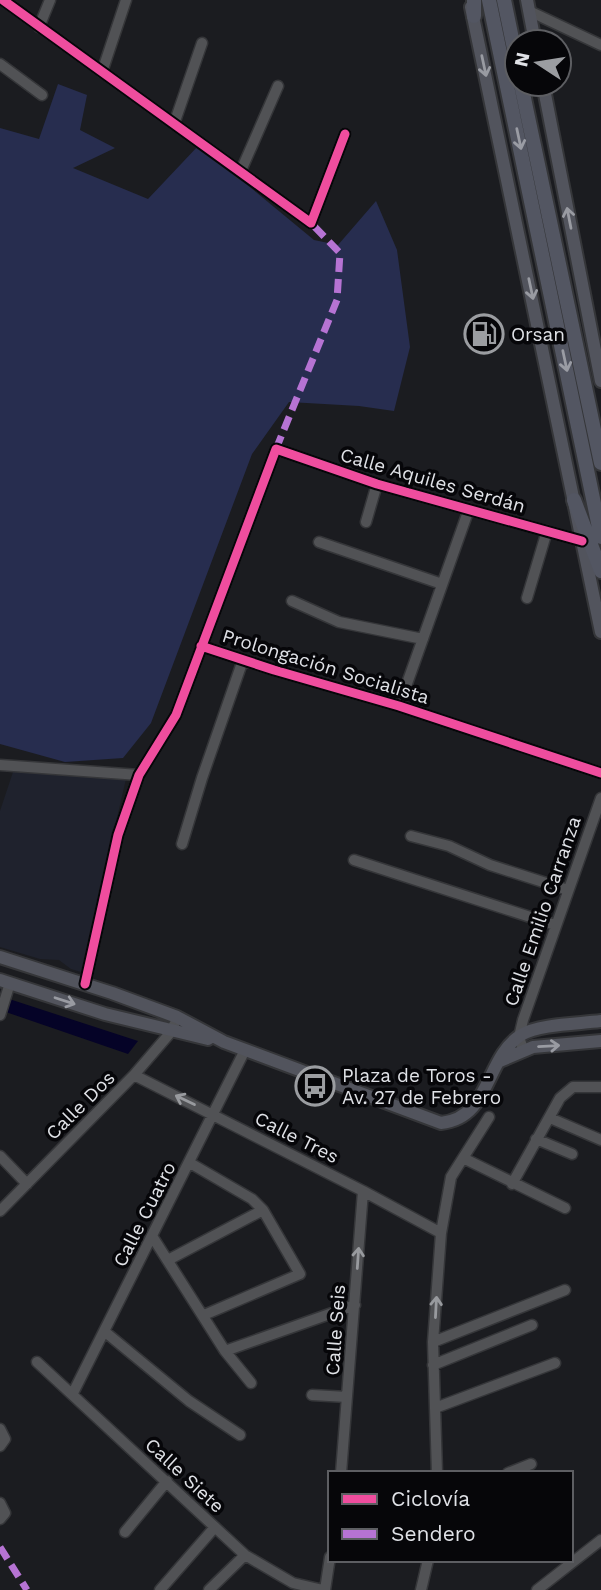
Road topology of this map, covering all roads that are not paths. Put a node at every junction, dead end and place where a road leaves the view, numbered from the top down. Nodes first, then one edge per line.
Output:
1 (3, 0) edge
2 (50, 0) edge
3 (126, 0) edge
4 (469, 0) edge
5 (474, 0) edge
6 (489, 0) edge
7 (504, 0) edge
8 (528, 5) edge
9 (474, 16) junction
10 (39, 27) junction
11 (510, 28) edge
12 (532, 28) edge
13 (202, 43) dead end
14 (601, 44) edge
15 (0, 64) edge
16 (102, 72) junction
17 (278, 86) dead end
18 (42, 95) dead end
19 (525, 98) edge
20 (546, 98) edge
21 (174, 124) junction
22 (345, 134) dead end
23 (240, 173) junction
24 (595, 327) edge
25 (601, 382) edge
26 (276, 449) joint
27 (601, 463) edge
28 (377, 484) junction
29 (574, 500) junction
30 (469, 509) junction
31 (366, 522) dead end
32 (547, 531) junction
33 (601, 537) edge
34 (582, 541) junction
35 (319, 542) dead end
36 (601, 571) edge
37 (442, 584) junction
38 (527, 598) dead end
39 (292, 601) dead end
40 (601, 632) edge
41 (423, 639) junction
42 (201, 646) junction
43 (243, 660) junction
44 (399, 706) junction
45 (0, 765) edge
46 (601, 773) edge
47 (139, 775) junction
48 (601, 798) edge
49 (411, 836) dead end
50 (182, 844) dead end
51 (354, 860) dead end
52 (568, 890) junction
53 (555, 925) junction
54 (0, 957) edge
55 (5, 981) edge
56 (85, 984) junction
57 (0, 1015) edge
58 (177, 1017) junction
59 (601, 1021) edge
60 (172, 1032) junction
61 (601, 1041) edge
62 (224, 1042) junction
63 (521, 1043) junction
64 (245, 1050) junction
65 (134, 1075) junction
66 (601, 1087) edge
67 (214, 1114) junction
68 (489, 1117) dead end
69 (550, 1118) junction
70 (536, 1139) junction
71 (601, 1140) edge
72 (572, 1154) dead end
73 (0, 1156) edge
74 (463, 1158) junction
75 (190, 1163) junction
76 (27, 1184) junction
77 (512, 1184) junction
78 (363, 1191) junction
79 (565, 1208) dead end
80 (263, 1210) junction
81 (0, 1211) edge
82 (441, 1234) junction
83 (152, 1236) junction
84 (168, 1260) junction
85 (565, 1290) dead end
86 (355, 1305) junction
87 (204, 1315) junction
88 (532, 1325) dead end
89 (104, 1331) junction
90 (433, 1342) junction
91 (225, 1351) junction
92 (37, 1362) dead end
93 (555, 1363) dead end
94 (433, 1365) junction
95 (251, 1384) dead end
96 (73, 1393) junction
97 (312, 1395) dead end
98 (348, 1397) junction
99 (435, 1408) junction
100 (0, 1429) edge
101 (240, 1434) dead end
102 (0, 1446) edge
103 (531, 1464) dead end
104 (341, 1471) edge
105 (437, 1471) edge
106 (513, 1471) edge
107 (167, 1481) junction
108 (0, 1503) edge
109 (0, 1519) edge
110 (215, 1527) junction
111 (125, 1532) dead end
112 (601, 1540) edge
113 (246, 1555) junction
114 (329, 1562) edge
115 (428, 1562) edge
116 (573, 1562) edge
117 (573, 1562) edge
118 (160, 1590) edge
119 (209, 1590) edge
120 (324, 1590) edge
121 (421, 1590) edge
122 (537, 1590) edge

1 - 10 street
2 - 10 street
3 - 16 street
4 - 9 main road
5 - 9 highway
6 -> 33 highway
7 - 11 highway
8 - 12 main road
8 - 14 street
9 -> 29 main road
10 - 16 street
13 - 21 street
15 - 18 street
16 - 21 street
17 - 23 street
19 - 27 highway
24 -> 20 main road
21 - 23 street
22 - 23 street
24 - 25 main road
26 - 28 street, Calle Aquiles Serdán
26 - 42 street, Prolongación Socialista
28 - 30 street, Calle Aquiles Serdán
28 - 31 street
29 - 34 main road
29 - 36 highway
30 - 32 street, Calle Aquiles Serdán
30 - 37 street
32 - 34 street, Calle Aquiles Serdán
32 - 38 street
34 - 40 main road
35 - 37 street
37 - 41 street
39 - 41 street
41 - 44 street
42 - 43 street, Prolongación Socialista
42 - 47 street
43 - 44 street, Prolongación Socialista
43 - 50 street
44 - 46 street, Prolongación Socialista
45 - 47 street
47 - 56 street
48 - 52 street, Calle Emilio Carranza
49 - 52 street
51 - 53 street
52 - 53 street, Calle Emilio Carranza
53 - 63 street, Calle Emilio Carranza
54 - 56 main road
55 - 57 street
55 -> 60 main road
56 - 58 main road
58 - 60 street, Calle Dos
58 - 62 main road
59 - 63 main road
60 - 62 main road
60 - 65 street, Calle Dos
63 -> 61 main road
62 - 64 main road
63 - 64 main road
64 - 67 street, Calle Cuatro
67 -> 65 street, Calle Tres
65 - 76 street, Calle Dos
66 - 69 street
67 - 75 street, Calle Cuatro
67 - 78 street, Calle Tres
68 - 74 street
69 - 70 street
69 - 71 street
70 - 72 street
70 - 77 street
73 - 76 street
74 - 77 street
74 - 82 street
75 - 80 street
75 - 83 street, Calle Cuatro
76 - 81 street, Calle Dos
77 - 79 street
78 - 82 street, Calle Tres
86 -> 78 street, Calle Seis
80 - 84 street
80 - 87 street
90 -> 82 street
83 - 84 street
83 - 89 street, Calle Cuatro
84 - 87 street
85 - 90 street
86 - 91 street
86 - 98 street, Calle Seis
87 - 91 street
88 - 94 street
89 - 96 street, Calle Cuatro
89 - 101 street
90 - 94 street
91 - 95 street
92 - 96 street, Calle Siete
93 - 99 street
94 - 99 street
96 - 107 street, Calle Siete
97 - 98 street
98 - 104 street, Calle Seis
99 - 105 street
100 - 102 street
103 - 106 street
107 - 110 street, Calle Siete
107 - 111 street
108 - 109 street
110 - 113 street, Calle Siete
110 - 118 street
112 - 116 street
113 - 119 street
113 - 120 street, Calle Siete
114 - 120 street
115 - 121 street
117 - 122 street

